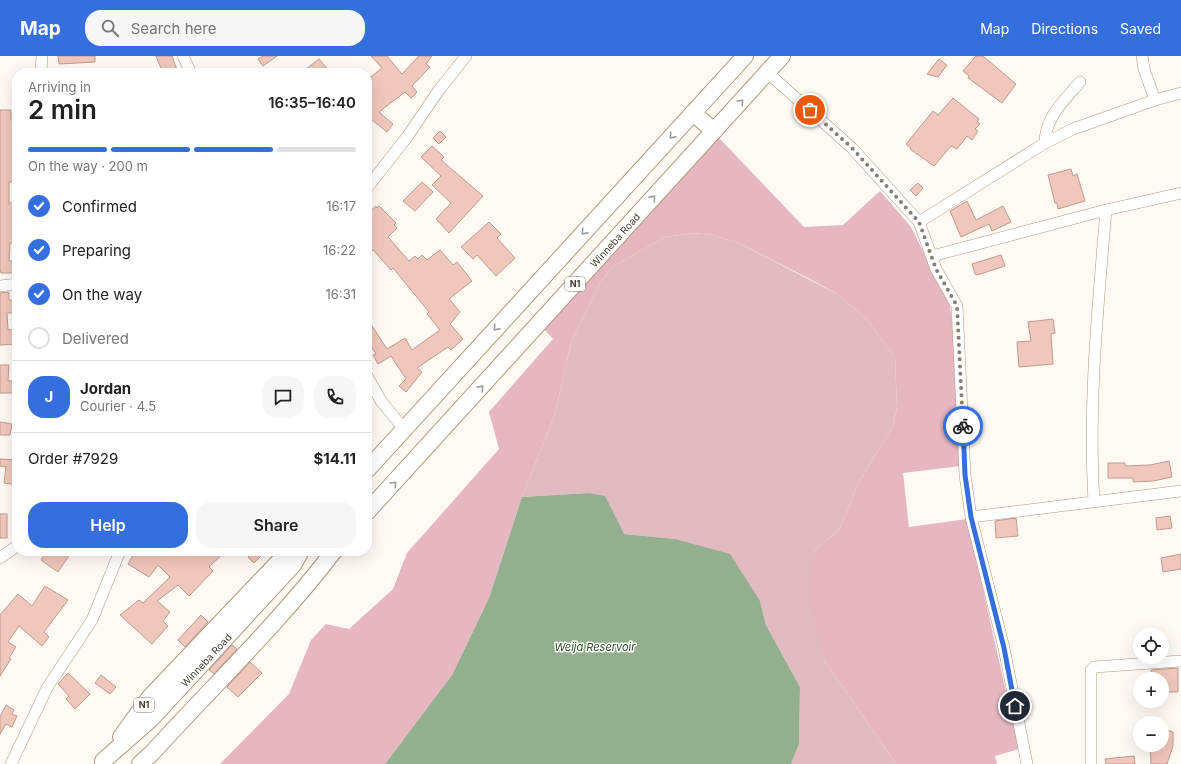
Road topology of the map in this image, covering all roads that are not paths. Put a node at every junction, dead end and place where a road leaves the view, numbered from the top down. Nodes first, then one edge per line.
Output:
1 (42, 56) edge
2 (183, 56) edge
3 (466, 56) edge
4 (745, 56) edge
5 (782, 56) edge
6 (1142, 56) edge
7 (41, 68) edge
8 (189, 68) edge
9 (768, 73) junction
10 (1080, 82) dead end
11 (1181, 93) edge
12 (1155, 100) junction
13 (693, 113) junction
14 (714, 131) junction
15 (1045, 143) junction
16 (372, 181) edge
17 (1181, 193) edge
18 (1106, 210) junction
19 (919, 222) junction
20 (932, 256) junction
21 (12, 285) edge
22 (0, 286) edge
23 (372, 385) edge
24 (404, 430) junction
25 (372, 465) edge
26 (1181, 491) edge
27 (1094, 501) junction
28 (372, 507) edge
29 (971, 517) junction
30 (12, 550) edge
31 (118, 556) edge
32 (284, 556) edge
33 (290, 556) edge
34 (298, 556) edge
35 (326, 556) edge
36 (330, 556) edge
37 (334, 556) edge
38 (0, 558) edge
39 (1181, 661) edge
40 (101, 762) edge
41 (11, 764) edge
42 (136, 764) edge
43 (140, 764) edge
44 (145, 764) edge
45 (1027, 764) edge
46 (1091, 764) edge

1 - 7 street
2 - 8 street
3 - 16 street
4 - 13 highway
5 - 9 highway, Winneba Road / N1
6 - 12 street
14 -> 9 highway, Winneba Road / N1
9 - 19 street
10 - 15 street
11 - 12 street
12 - 15 street
13 - 14 highway
13 -> 24 highway
28 -> 14 highway, Winneba Road / N1
15 - 19 street
17 - 18 street
18 - 20 street
18 - 27 street
19 - 20 street
20 - 29 street
21 - 22 street
23 - 24 street
24 - 25 highway
26 - 27 street
27 - 29 street
29 - 45 street
30 - 38 street
31 - 41 street
32 - 40 highway, Winneba Road / N1
33 - 40 highway, Winneba Road / N1
34 - 40 highway, Winneba Road / N1
35 - 42 highway, Winneba Road
36 - 43 highway
37 - 44 highway
39 - 46 street

